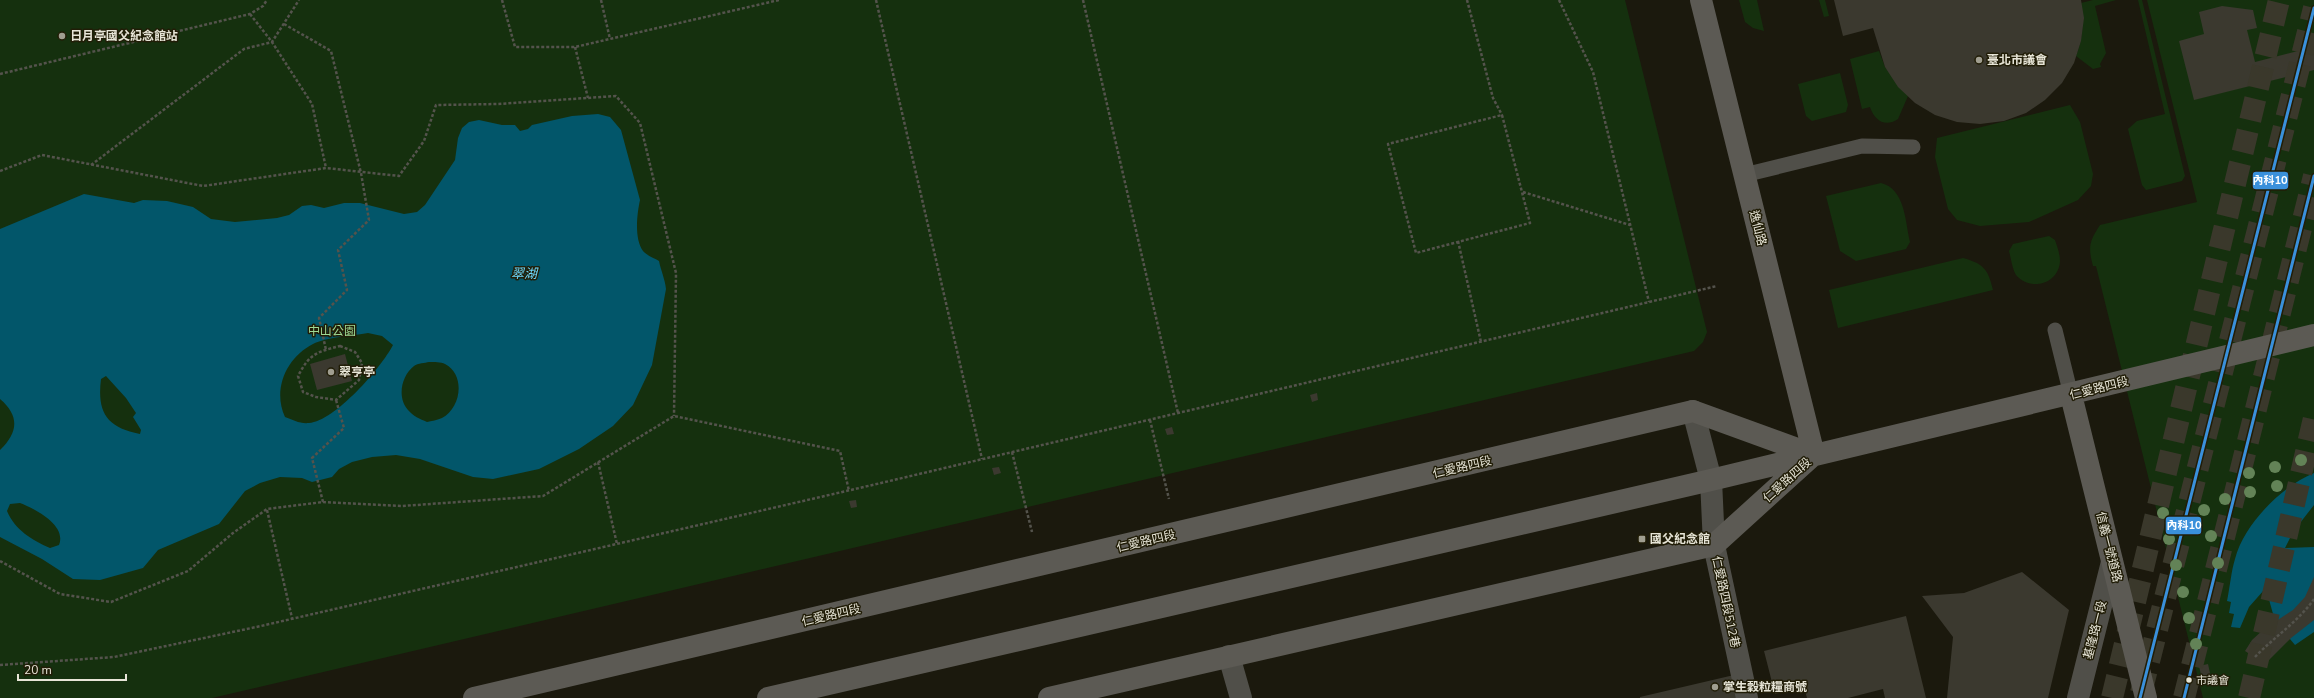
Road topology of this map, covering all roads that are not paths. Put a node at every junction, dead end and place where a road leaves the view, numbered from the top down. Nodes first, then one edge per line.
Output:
1 (1701, 0) edge
2 (1913, 147) dead end
3 (1744, 175) junction
4 (2055, 330) dead end
5 (2314, 335) edge
6 (2071, 395) junction
7 (1693, 411) junction
8 (1814, 455) junction
9 (1711, 480) junction
10 (1714, 545) junction
11 (2112, 562) junction
12 (1229, 656) junction
13 (474, 698) edge
14 (768, 698) edge
15 (1049, 698) edge
16 (1241, 698) edge
17 (1748, 698) edge
18 (2078, 698) edge
19 (2146, 698) edge

1 - 3 main road, 逸仙路
2 - 3 lane
3 - 8 main road, 逸仙路
4 - 6 lane
5 - 6 main road, 仁愛路四段
6 - 8 main road, 仁愛路四段
6 - 11 main road, 信義一號道路
7 - 8 main road, 仁愛路四段
7 - 9 street, 仁愛路四段512巷
7 - 13 main road, 仁愛路四段
8 - 9 main road, 仁愛路四段
8 - 10 main road, 仁愛路四段
9 - 10 street, 仁愛路四段512巷
9 - 14 main road, 仁愛路四段
10 - 12 main road, 仁愛路四段
10 - 17 street, 仁愛路四段512巷
11 - 18 street, 基隆路一段
11 - 19 main road, 信義一號道路
12 - 15 main road, 仁愛路四段
12 - 16 street

